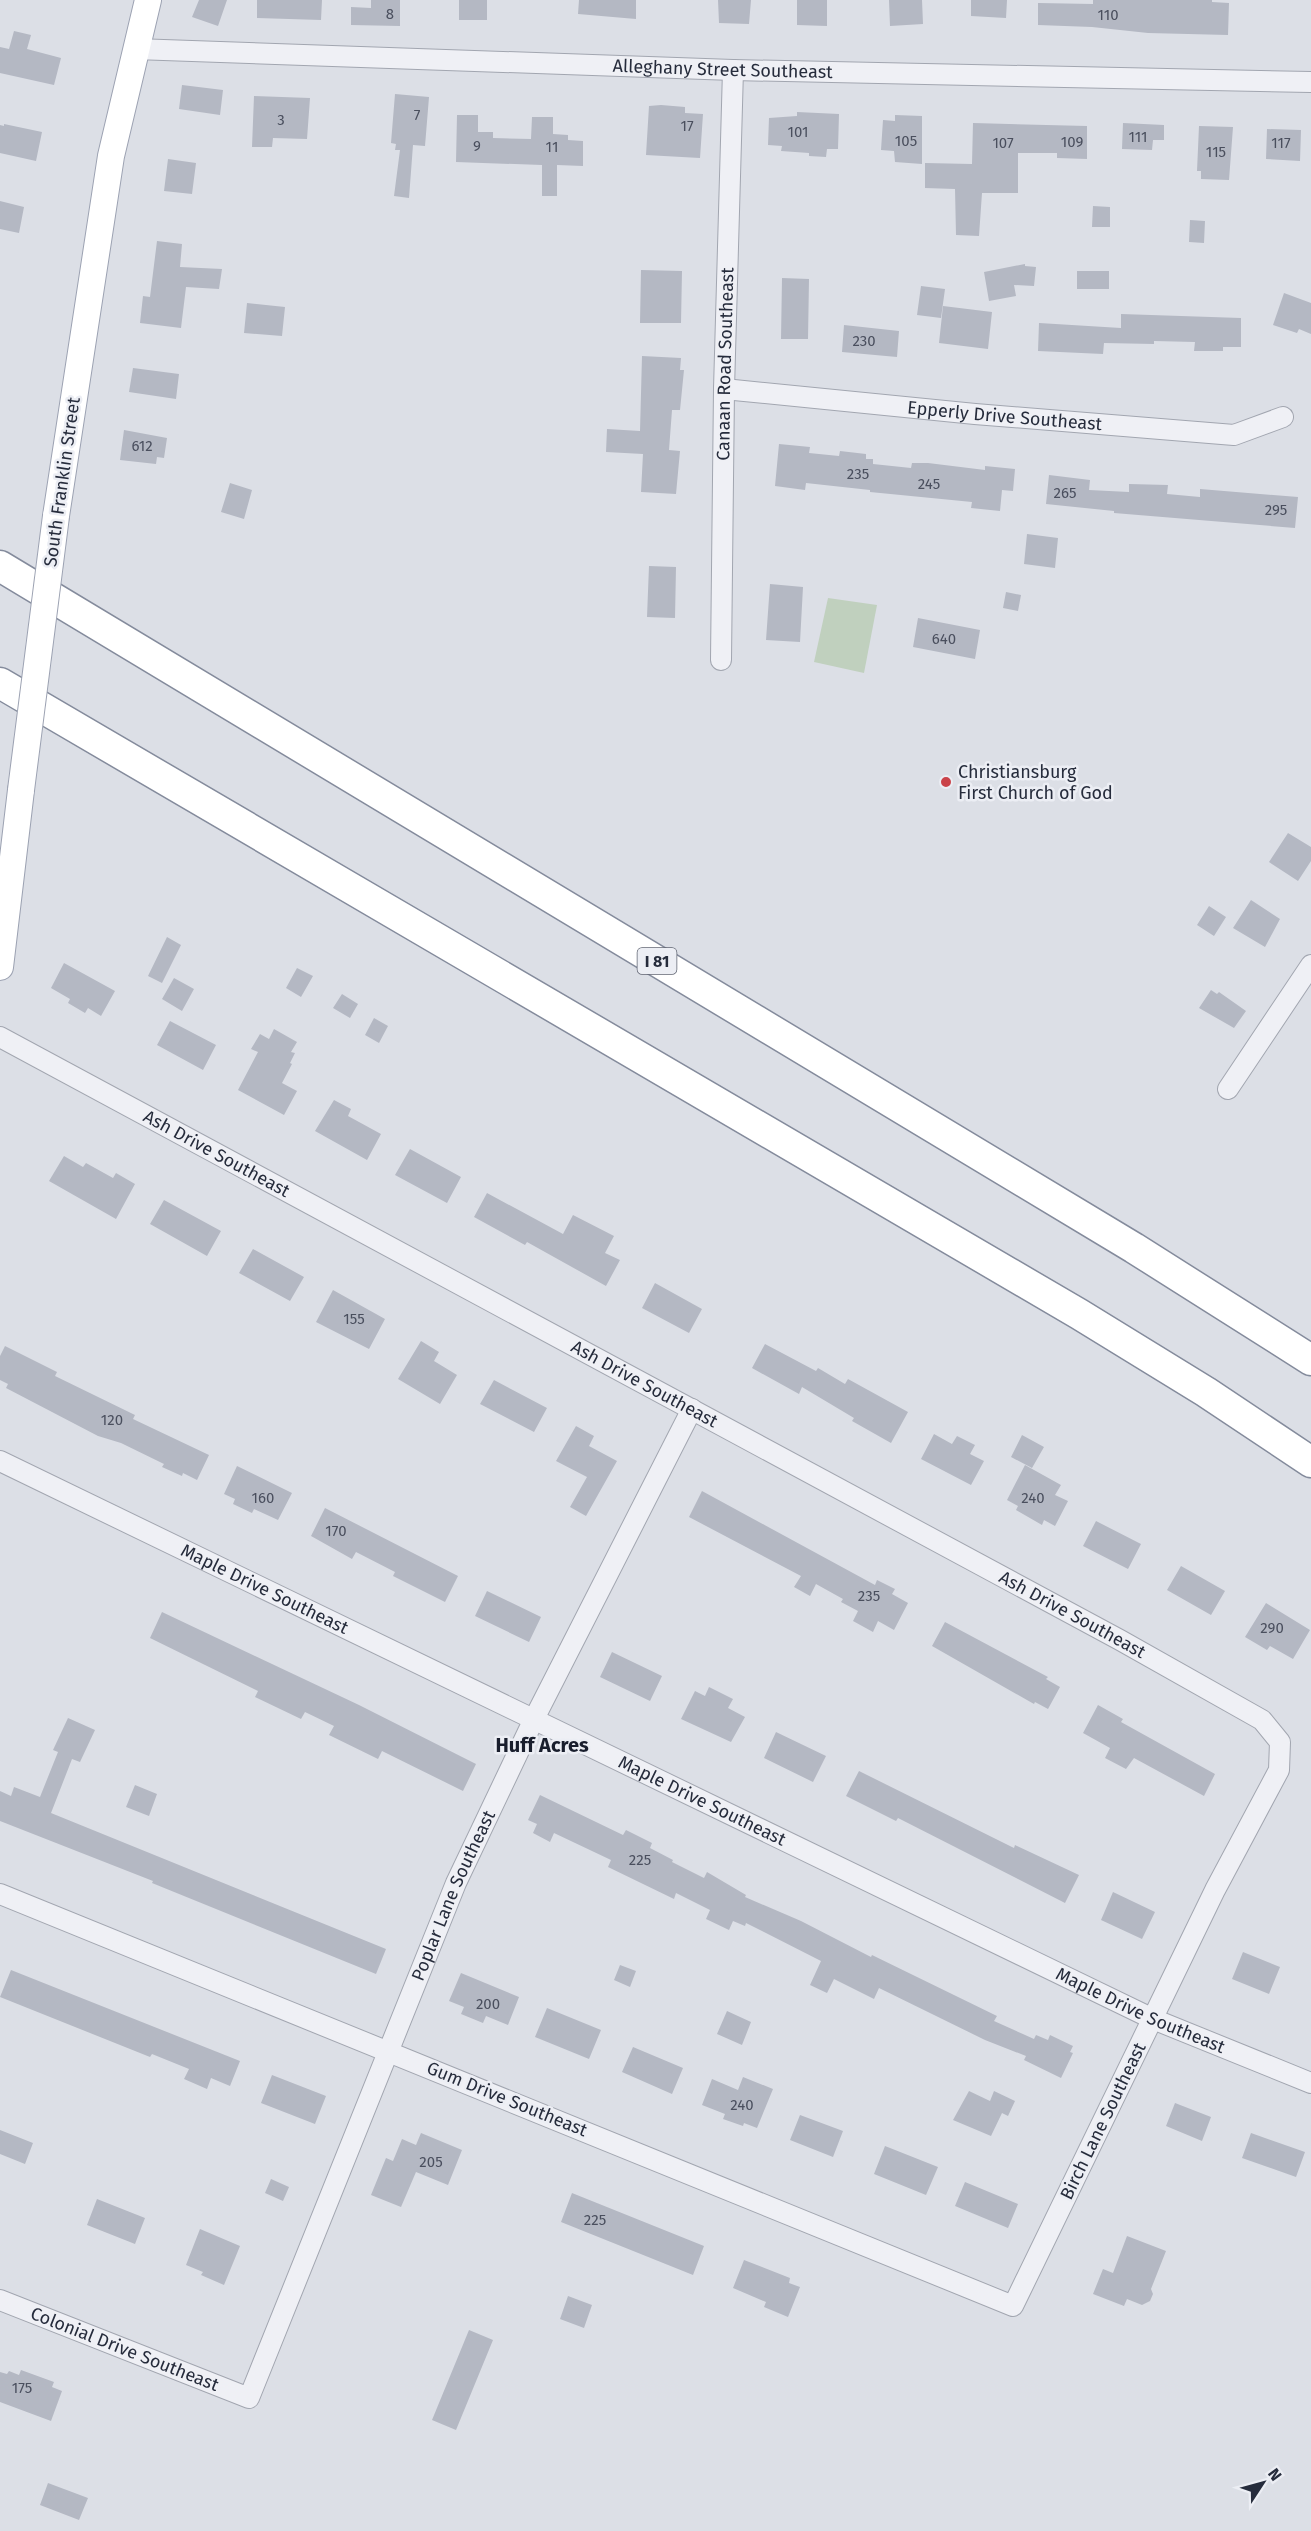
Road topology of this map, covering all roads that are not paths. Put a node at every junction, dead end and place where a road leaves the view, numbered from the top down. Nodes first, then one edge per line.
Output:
1 (148, 0) edge
2 (135, 49) junction
3 (734, 70) junction
4 (1311, 82) edge
5 (724, 389) junction
6 (1283, 417) dead end
7 (0, 566) edge
8 (721, 660) dead end
9 (0, 683) edge
10 (5, 880) edge
11 (1311, 965) edge
12 (0, 967) edge
13 (0, 1037) edge
14 (1228, 1089) dead end
15 (1311, 1360) edge
16 (692, 1409) junction
17 (0, 1461) edge
18 (1311, 1462) edge
19 (534, 1719) junction
20 (1280, 1742) joint
21 (0, 1894) edge
22 (1153, 2019) junction
23 (389, 2050) junction
24 (1311, 2084) edge
25 (0, 2300) edge
26 (1013, 2306) joint
27 (249, 2398) joint

1 - 2 main road, South Franklin Street
2 - 3 street, Alleghany Street Southeast
2 - 10 main road, South Franklin Street, bridge
3 - 4 street, Alleghany Street Southeast
3 - 5 street, Canaan Road Southeast
5 - 6 street, Epperly Drive Southeast
5 - 8 street, Canaan Road Southeast
7 - 15 highway, I 81
9 - 18 highway
10 - 12 main road, South Franklin Street
11 - 14 street
13 - 16 street, Ash Drive Southeast
16 - 19 street, Poplar Lane Southeast
16 - 20 street, Ash Drive Southeast
17 - 19 street, Maple Drive Southeast
19 - 22 street, Maple Drive Southeast
19 - 23 street, Poplar Lane Southeast
20 - 22 street, Birch Lane Southeast
21 - 23 street, Gum Drive Southeast
22 - 24 street, Maple Drive Southeast
22 - 26 street, Birch Lane Southeast
23 - 26 street, Gum Drive Southeast
23 - 27 street, Poplar Lane Southeast
25 - 27 street, Colonial Drive Southeast

